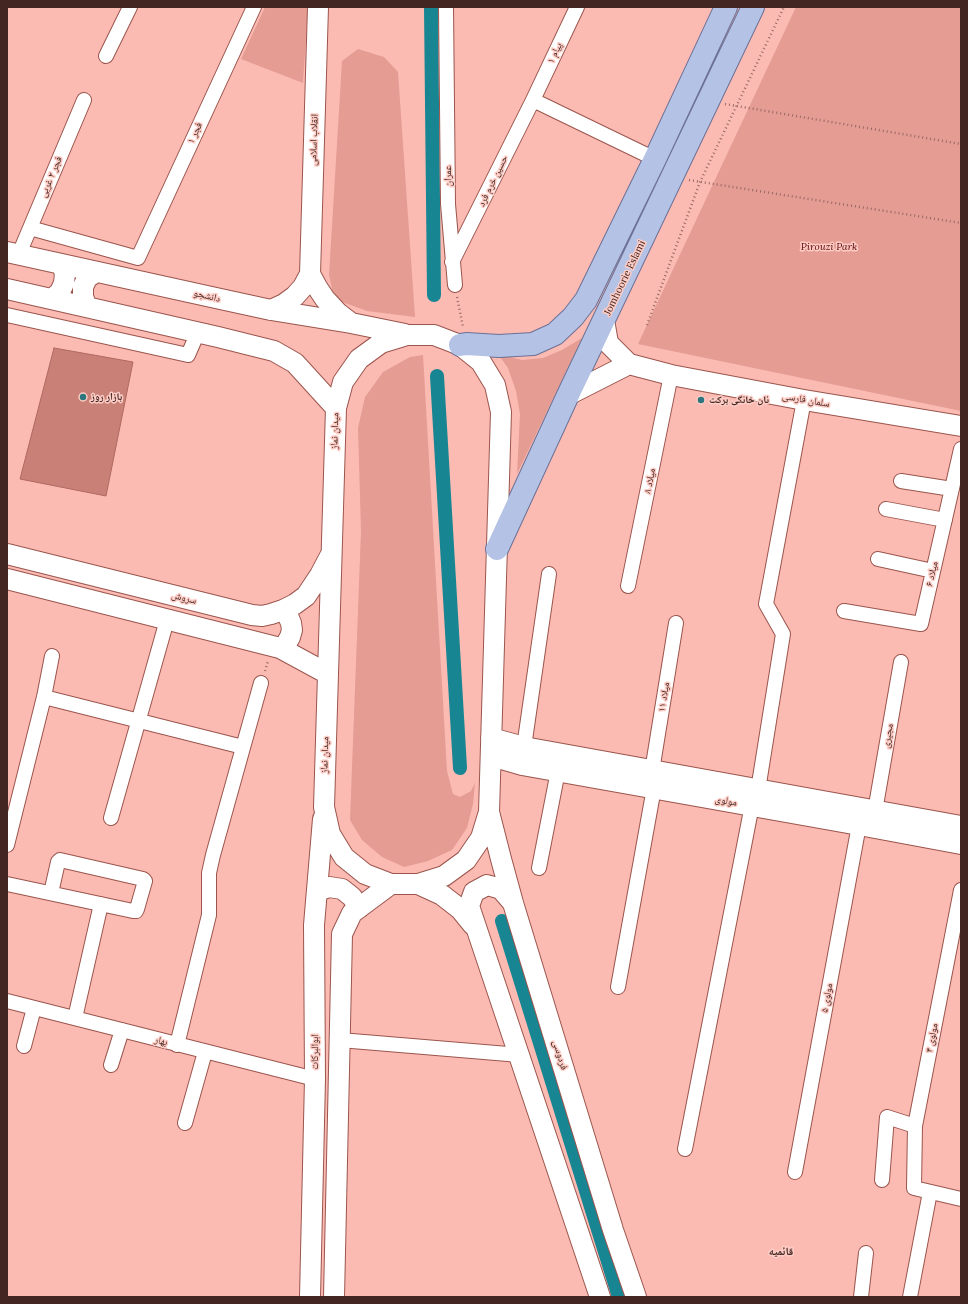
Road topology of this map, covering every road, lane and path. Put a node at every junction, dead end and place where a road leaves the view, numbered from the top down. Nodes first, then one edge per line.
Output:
1 (130, 7) edge
2 (254, 7) edge
3 (318, 7) edge
4 (446, 7) edge
5 (577, 7) edge
6 (753, 7) edge
7 (784, 7) edge
8 (722, 17) edge
9 (739, 37) junction
10 (106, 56) dead end
11 (84, 100) dead end
12 (533, 100) junction
13 (709, 101) junction
14 (737, 106) junction
15 (961, 144) edge
16 (655, 159) junction
17 (672, 178) junction
18 (700, 182) junction
19 (961, 223) edge
20 (30, 228) junction
21 (13, 253) edge
22 (452, 262) junction
23 (61, 264) junction
24 (96, 272) junction
25 (310, 274) junction
26 (455, 285) joint
27 (7, 289) edge
28 (52, 299) junction
29 (87, 307) junction
30 (271, 310) junction
31 (7, 315) edge
32 (604, 320) junction
33 (351, 323) junction
34 (647, 325) dead end
35 (198, 332) junction
36 (407, 335) junction
37 (463, 344) junction
38 (629, 364) junction
39 (671, 375) junction
40 (568, 395) junction
41 (804, 400) junction
42 (336, 408) junction
43 (961, 426) edge
44 (961, 448) edge
45 (901, 481) dead end
46 (952, 489) junction
47 (886, 509) dead end
48 (945, 520) junction
49 (497, 549) junction
50 (332, 550) junction
51 (7, 554) edge
52 (878, 559) dead end
53 (933, 571) junction
54 (549, 574) dead end
55 (8, 583) edge
56 (628, 586) dead end
57 (283, 610) junction
58 (844, 611) dead end
59 (167, 620) junction
60 (676, 624) dead end
61 (276, 647) junction
62 (52, 656) dead end
63 (901, 662) dead end
64 (328, 674) junction
65 (261, 683) joint
66 (44, 697) junction
67 (138, 721) junction
68 (243, 747) junction
69 (491, 747) junction
70 (523, 756) junction
71 (558, 771) junction
72 (653, 779) junction
73 (755, 798) junction
74 (324, 807) junction
75 (875, 811) junction
76 (489, 812) junction
77 (111, 818) dead end
78 (859, 824) junction
79 (961, 826) edge
80 (961, 844) edge
81 (7, 845) edge
82 (539, 868) dead end
83 (7, 884) edge
84 (391, 884) junction
85 (418, 884) junction
86 (961, 890) edge
87 (317, 891) junction
88 (51, 893) junction
89 (513, 903) junction
90 (101, 904) junction
91 (359, 908) junction
92 (479, 933) junction
93 (618, 987) dead end
94 (7, 1001) edge
95 (34, 1008) junction
96 (75, 1018) junction
97 (122, 1030) junction
98 (340, 1040) junction
99 (177, 1045) junction
100 (24, 1046) dead end
101 (205, 1052) junction
102 (520, 1055) junction
103 (111, 1065) dead end
104 (315, 1080) junction
105 (185, 1123) dead end
106 (915, 1126) junction
107 (685, 1149) dead end
108 (795, 1172) dead end
109 (882, 1180) dead end
110 (930, 1192) junction
111 (961, 1199) edge
112 (866, 1253) dead end
113 (310, 1297) edge
114 (334, 1297) edge
115 (600, 1297) edge
116 (636, 1297) edge
117 (861, 1297) edge
118 (910, 1297) edge

1 - 10 street
2 - 20 street, فجر ۱
3 - 25 street, انقلاب اسلامی
4 - 22 street, عمران
5 - 12 street, پیام ۱
6 - 9 main road, Jomhoorie Eslami
7 - 14 path
8 - 9 main road
8 - 16 main road
9 - 13 main road, Jomhoorie Eslami
11 - 20 street, فجر ۲ غربی
12 - 16 street
12 - 22 street, حسین خرم فرد
13 - 14 path
13 - 17 main road, Jomhoorie Eslami
14 - 15 path
14 - 18 path
16 - 37 main road
17 - 18 path
17 - 32 main road, Jomhoorie Eslami
18 - 19 path
18 - 34 path
20 - 21 street, فجر ۲ غربی
21 - 23 street, دانشجو
22 - 26 street, عمران
23 - 24 street, دانشجو
23 - 28 street
24 - 29 street
24 - 30 street, دانشجو
25 - 30 street
25 - 33 street
26 - 37 path
27 - 28 street
28 - 29 street
29 - 35 street
30 - 33 street, دانشجو
31 - 35 street
32 - 38 street
32 - 40 main road, Jomhoorie Eslami
33 - 36 street, دانشجو
35 - 42 street
36 - 37 street, میدان نماز
36 - 42 street, میدان نماز
37 - 49 street, میدان نماز
38 - 39 street, سلمان فارسی
38 - 40 street
39 - 41 street, سلمان فارسی
39 - 56 street, میلاد ۸
40 - 49 main road, Jomhoorie Eslami
41 - 43 street, سلمان فارسی
41 - 73 street
42 - 50 street, میدان نماز
44 - 46 street, میلاد ۶
45 - 46 street
46 - 48 street, میلاد ۶
47 - 48 street
48 - 53 street, میلاد ۶
49 - 69 street, میدان نماز
50 - 57 street, سروش
50 - 64 street, میدان نماز
51 - 57 street, سروش
52 - 53 street
53 - 58 street, میلاد ۶
54 - 70 street
55 - 59 street
57 - 61 street
59 - 61 street
59 - 67 street
60 - 72 street, میلاد ۱۱
61 - 64 street
61 - 65 path
62 - 66 street
63 - 75 street, مجیری
64 - 74 street, میدان نماز
65 - 68 street
66 - 67 street
66 - 81 street
67 - 68 street
67 - 77 street
68 - 99 street
69 - 70 street, مولوی
69 - 76 street, میدان نماز
70 - 71 street, مولوی
70 - 72 street, مولوی
71 - 72 street, مولوی
71 - 82 street
72 - 73 street, مولوی
72 - 93 street, میلاد ۱۱
73 - 75 street, مولوی
73 - 78 street, مولوی
73 - 107 street
74 - 84 street, میدان نماز
74 - 87 street, ابوالبرکات
75 - 79 street, مولوی
76 - 85 street, میدان نماز
76 - 89 street, فردوسی
78 - 80 street, مولوی
78 - 108 street, مولوی ۵
83 - 88 street
84 - 85 street, میدان نماز
84 - 91 street
85 - 92 street
86 - 106 street, مولوی ۴
87 - 91 street
87 - 104 street, ابوالبرکات
88 - 90 street
88 - 90 street
89 - 92 street
89 - 116 street, فردوسی
90 - 96 street
91 - 98 street
92 - 102 street
94 - 95 street, بهار
95 - 96 street, بهار
95 - 100 street
96 - 97 street, بهار
97 - 99 street, بهار
97 - 103 street
98 - 102 street
98 - 114 street
99 - 101 street, بهار
101 - 104 street, بهار
101 - 105 street
102 - 115 street
104 - 113 street, ابوالبرکات
106 - 109 street
106 - 110 street, مولوی ۴
110 - 111 street
110 - 118 street
112 - 117 street

